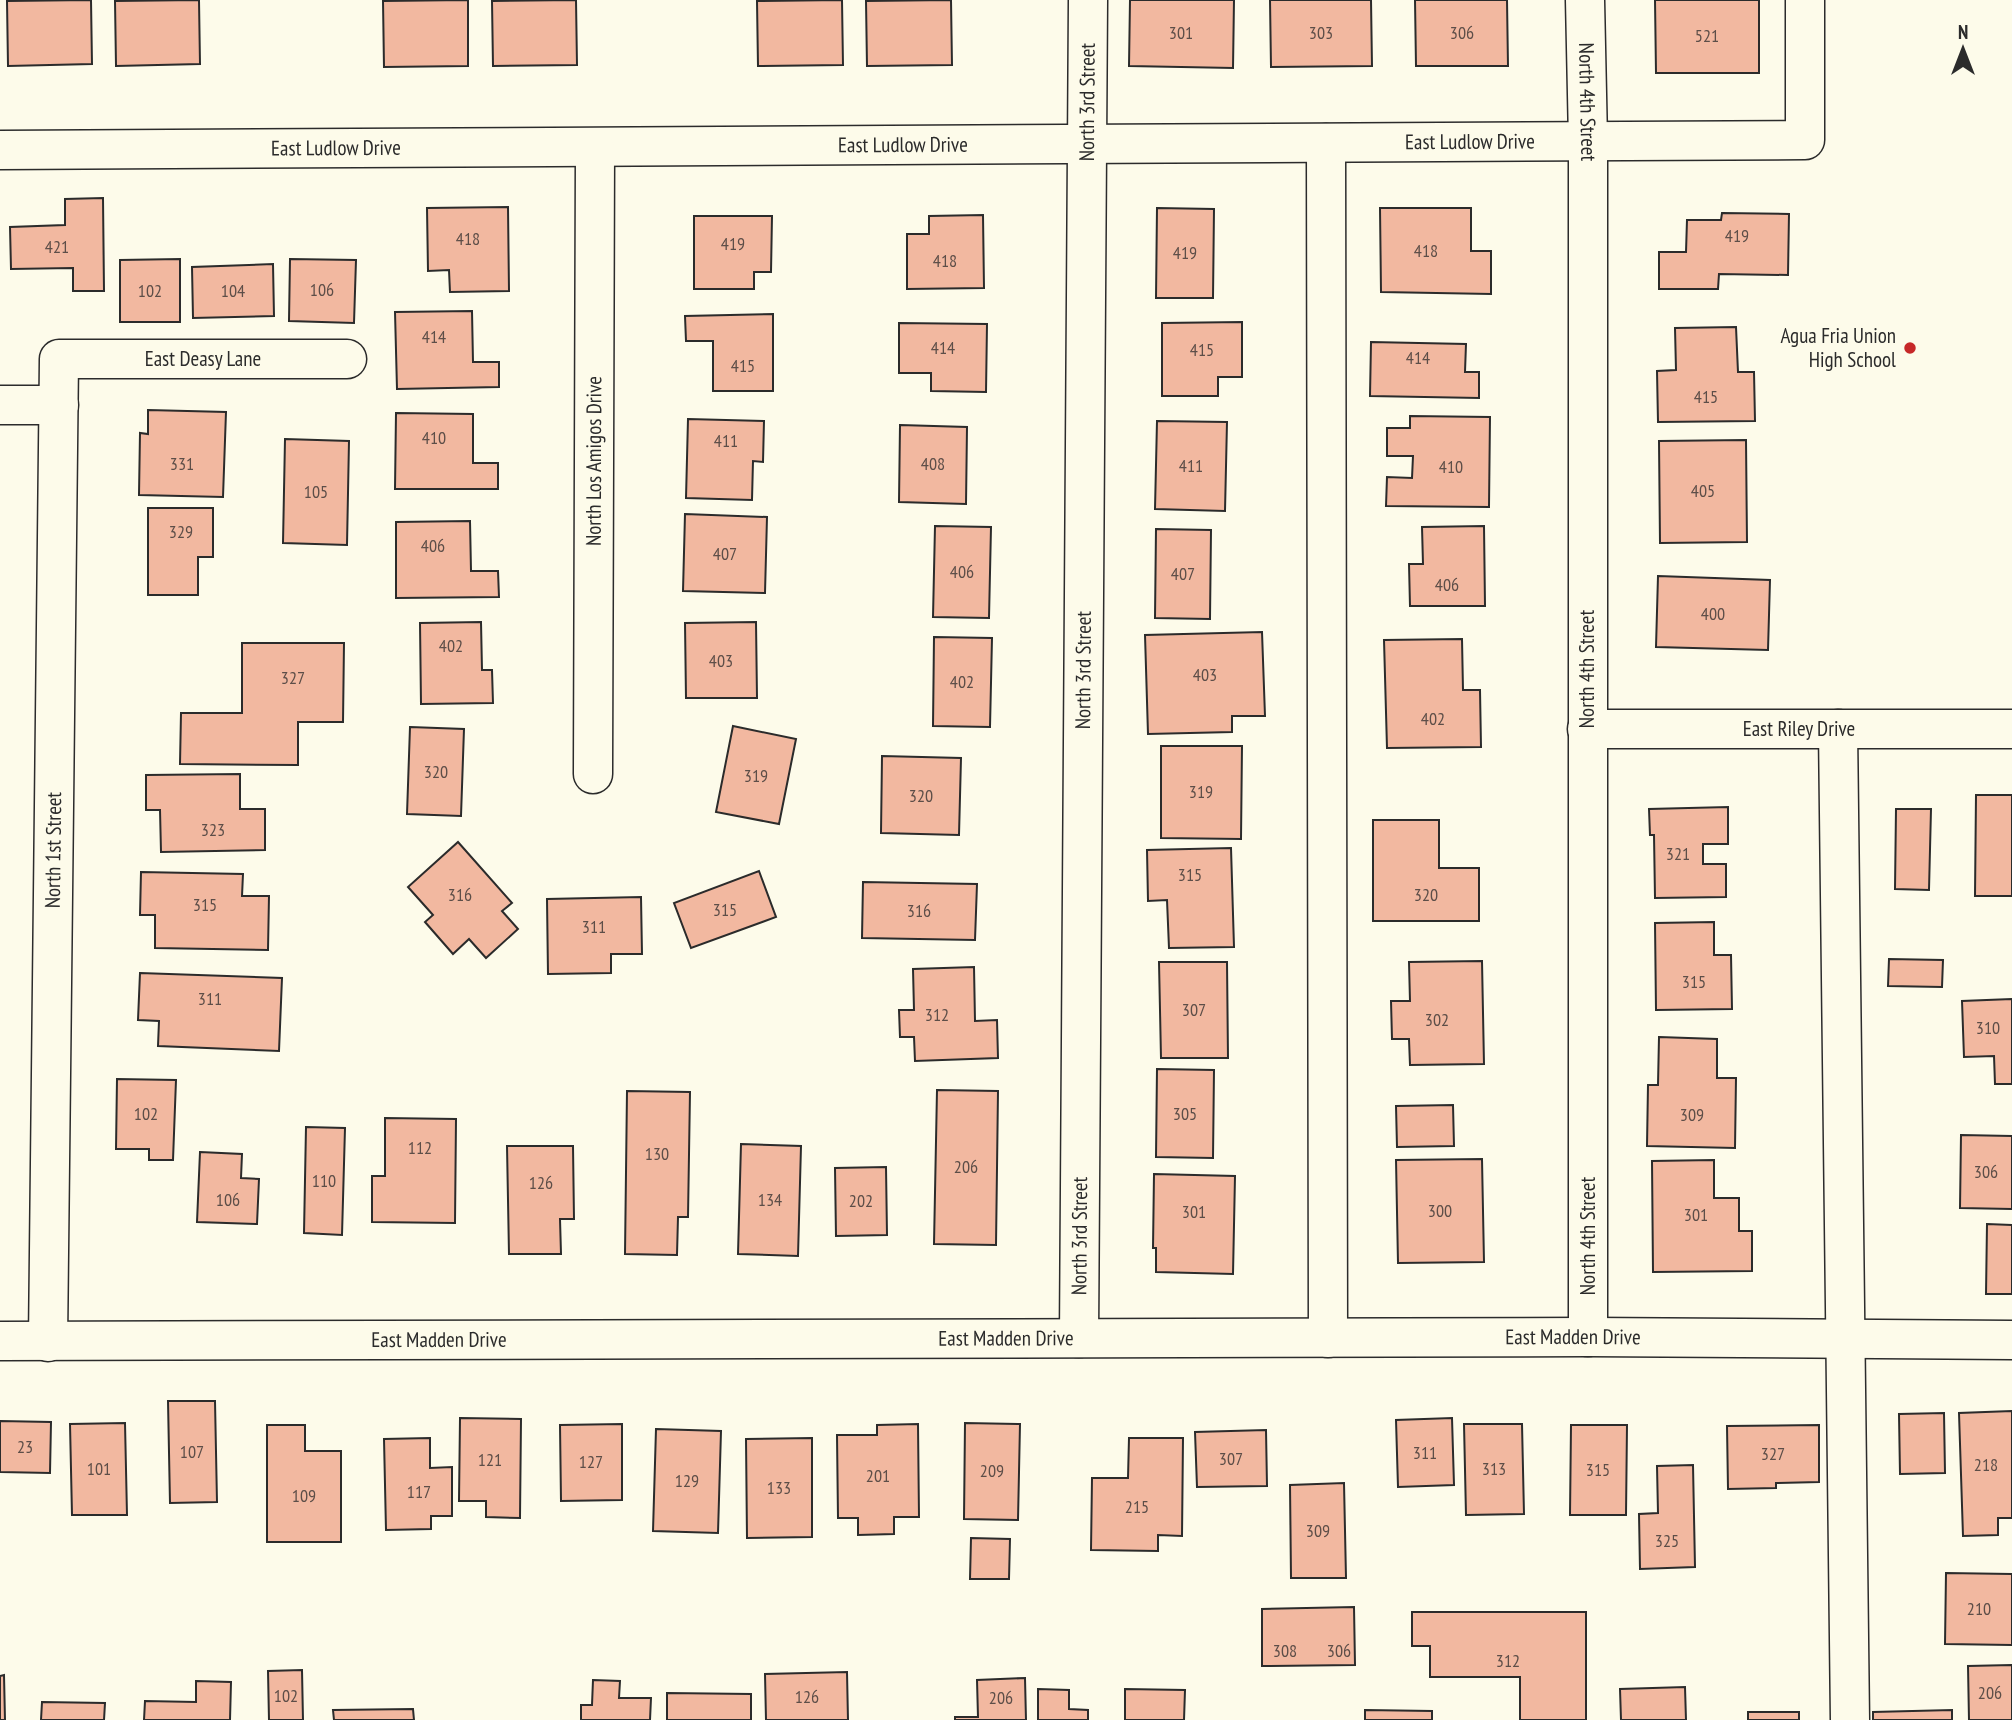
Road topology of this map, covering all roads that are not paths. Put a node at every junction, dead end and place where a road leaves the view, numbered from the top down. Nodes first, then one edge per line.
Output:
1 (1088, 0) edge
2 (1584, 0) edge
3 (1805, 0) edge
4 (1588, 141) junction
5 (1326, 143) junction
6 (1089, 144) junction
7 (595, 149) junction
8 (0, 150) edge
9 (59, 359) joint
10 (347, 359) dead end
11 (0, 405) edge
12 (59, 405) junction
13 (1587, 729) junction
14 (1838, 729) junction
15 (2012, 729) edge
16 (593, 774) dead end
17 (1588, 1337) junction
18 (1079, 1338) junction
19 (1328, 1338) junction
20 (1845, 1339) junction
21 (2012, 1340) edge
22 (0, 1341) edge
23 (48, 1342) junction
24 (1850, 1720) edge

1 - 6 street, North 3rd Street
2 - 4 street, North 4th Street
3 - 4 street, East Ludlow Drive
4 - 5 street, East Ludlow Drive
4 - 13 street, North 4th Street
5 - 6 street, East Ludlow Drive
5 - 19 street
6 - 7 street, East Ludlow Drive
6 - 18 street, North 3rd Street
7 - 8 street, East Ludlow Drive
7 - 16 street, North Los Amigos Drive
9 - 10 street, East Deasy Lane
9 - 12 street, North 1st Street
11 - 12 street
12 - 23 street, North 1st Street
13 - 14 street, East Riley Drive
13 - 17 street, North 4th Street
14 - 15 street, East Riley Drive
14 - 20 street
17 - 19 street, East Madden Drive
17 - 20 street, East Madden Drive
18 - 19 street, East Madden Drive
18 - 23 street, East Madden Drive
20 - 21 street, East Madden Drive
20 - 24 street
22 - 23 street, East Madden Drive

